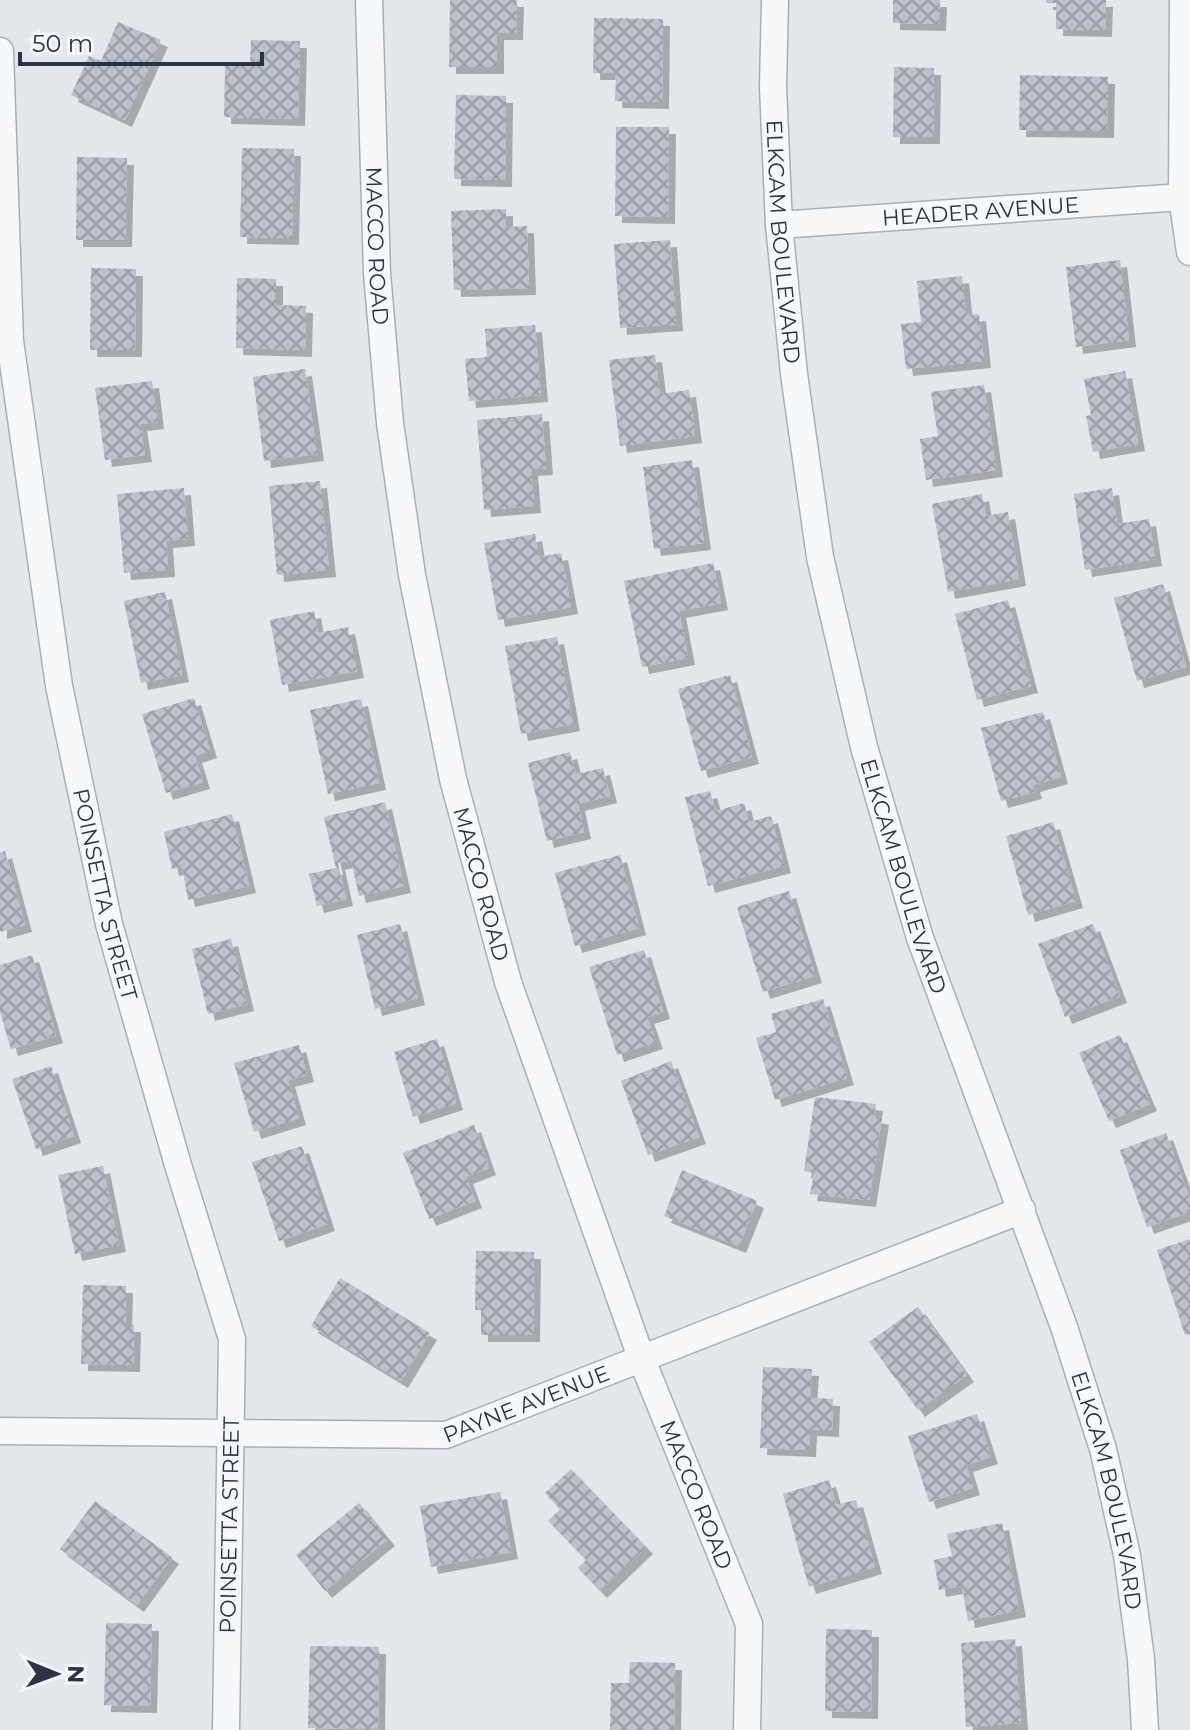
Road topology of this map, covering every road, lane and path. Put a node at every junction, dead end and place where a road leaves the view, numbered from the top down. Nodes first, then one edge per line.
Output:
1 (369, 0) edge
2 (775, 0) edge
3 (1183, 0) edge
4 (0, 51) edge
5 (1182, 197) junction
6 (779, 225) junction
7 (1190, 252) edge
8 (5, 341) edge
9 (1022, 1210) junction
10 (642, 1360) junction
11 (0, 1431) edge
12 (230, 1433) junction
13 (226, 1730) edge
14 (747, 1730) edge
15 (1145, 1730) edge

1 - 10 street, MACCO ROAD
2 - 6 street, ELKCAM BOULEVARD
3 - 5 street
4 - 8 street, POINSETTA STREET
5 - 6 street, HEADER AVENUE
5 - 7 street
6 - 9 street, ELKCAM BOULEVARD
8 - 12 street, POINSETTA STREET
9 - 10 street, PAYNE AVENUE
9 - 15 street, ELKCAM BOULEVARD
10 - 12 street, PAYNE AVENUE
10 - 14 street, MACCO ROAD
11 - 12 street, PAYNE AVENUE
12 - 13 street, POINSETTA STREET

